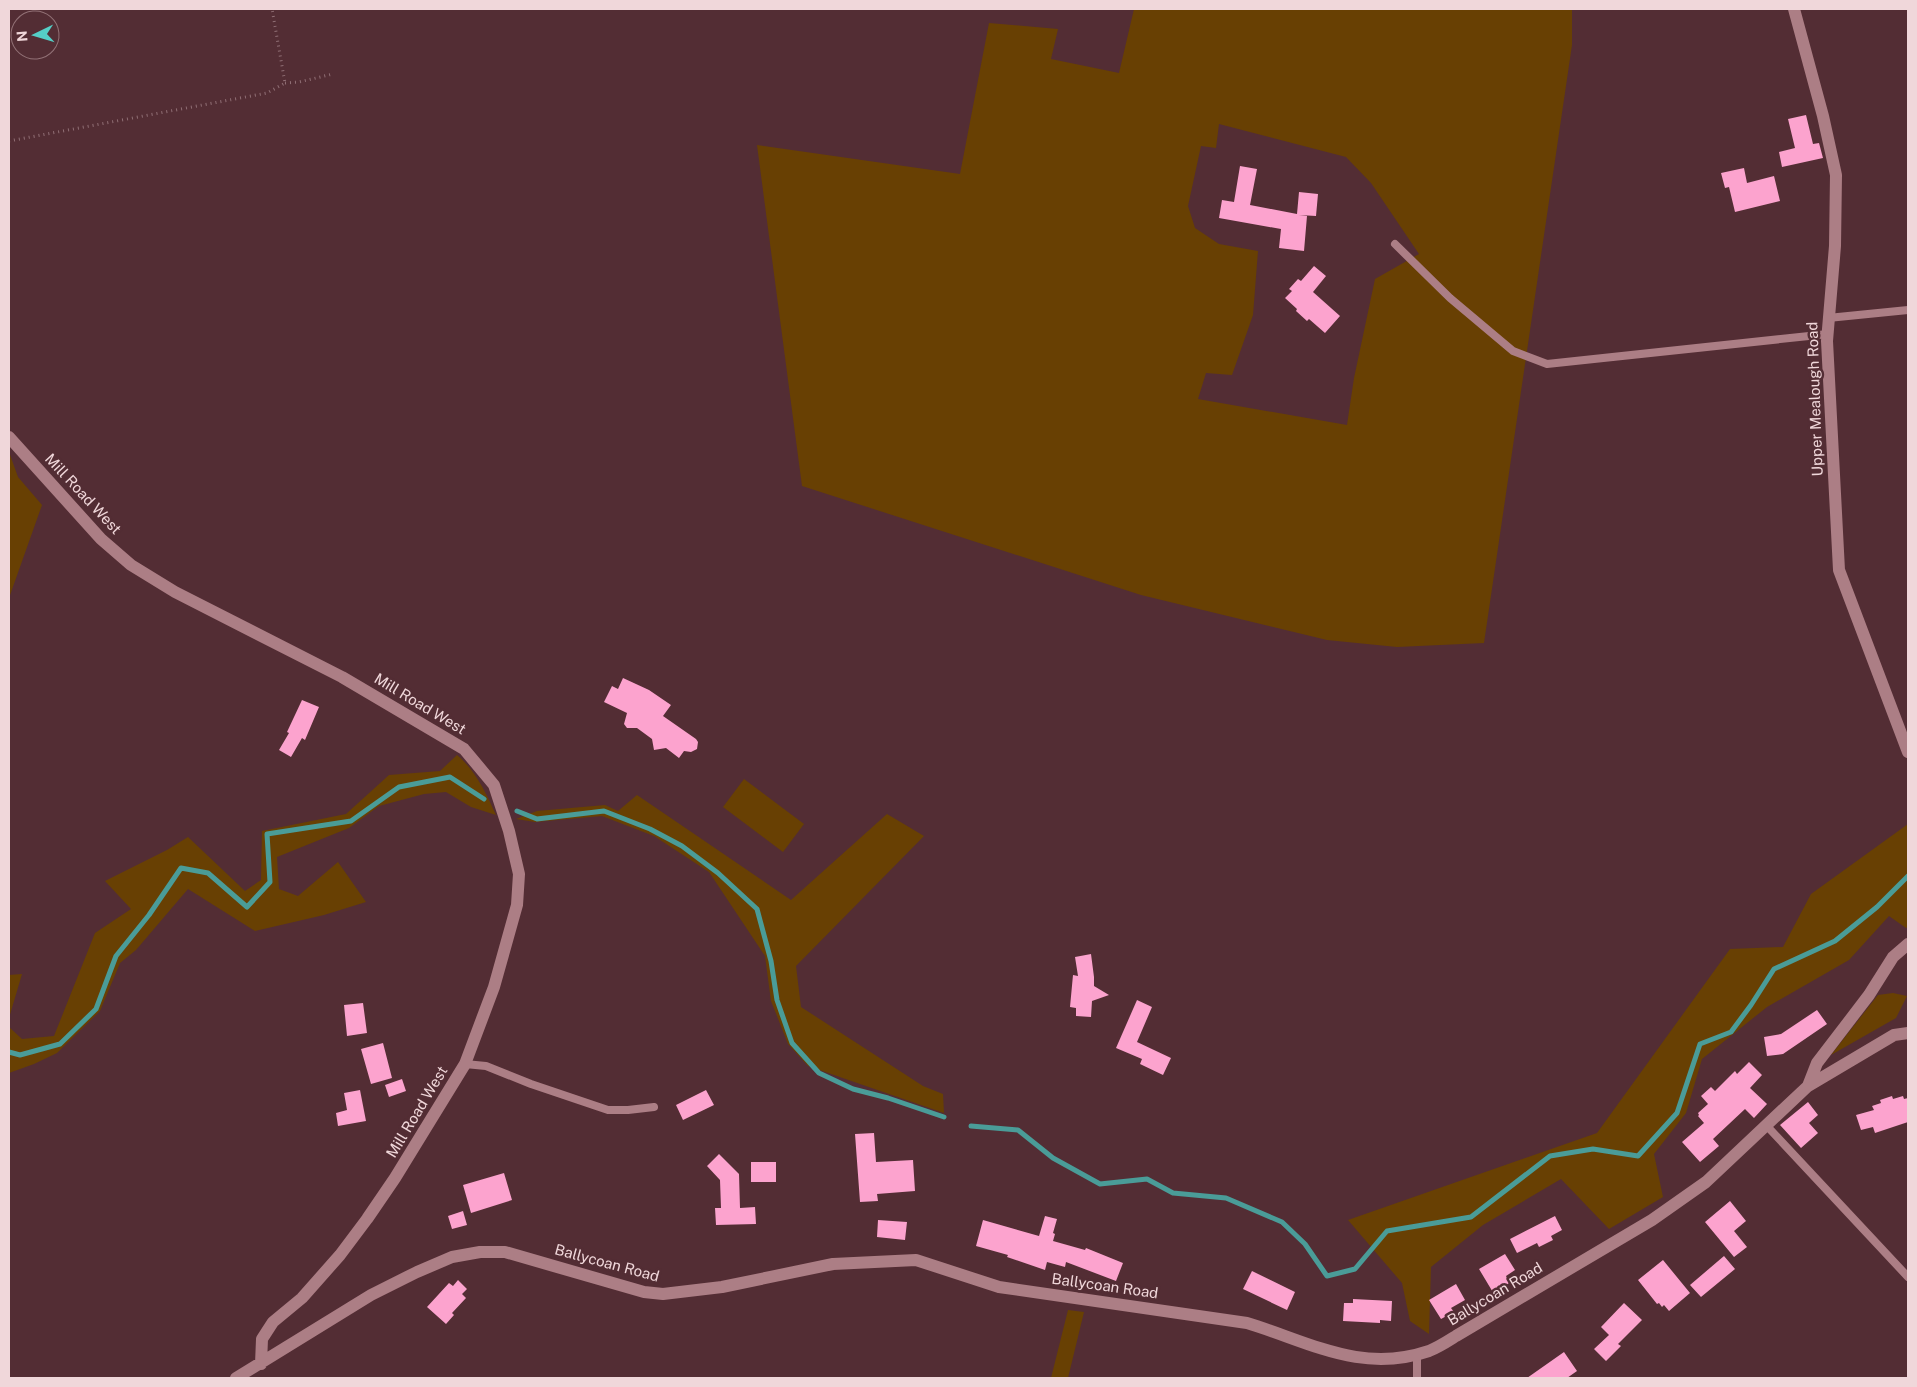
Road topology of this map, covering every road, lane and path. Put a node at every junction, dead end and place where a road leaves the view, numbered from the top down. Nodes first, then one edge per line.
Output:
1 (272, 9) edge
2 (1794, 9) edge
3 (333, 74) dead end
4 (285, 83) junction
5 (9, 140) edge
6 (1394, 244) dead end
7 (1908, 310) edge
8 (1828, 318) junction
9 (1828, 334) junction
10 (9, 437) edge
11 (1908, 752) edge
12 (1908, 944) edge
13 (1908, 1033) edge
14 (465, 1064) junction
15 (1808, 1086) junction
16 (654, 1107) dead end
17 (1766, 1125) junction
18 (1908, 1277) edge
19 (1417, 1354) junction
20 (261, 1364) junction
21 (236, 1378) edge
22 (1417, 1378) edge

1 - 4 path
2 - 8 street, Upper Mealough Road
3 - 4 path
4 - 5 path
6 - 9 lane
7 - 8 lane
8 - 9 street, Upper Mealough Road
9 - 11 street, Upper Mealough Road
10 - 14 street, Mill Road West
12 - 15 street
13 - 15 street, Ballycoan Road
14 - 16 lane
14 - 20 street, Mill Road West
15 - 17 street, Ballycoan Road
17 - 18 lane
17 - 19 street, Ballycoan Road
19 - 20 street, Ballycoan Road
19 - 22 lane
20 - 21 street, Ballycoan Road

